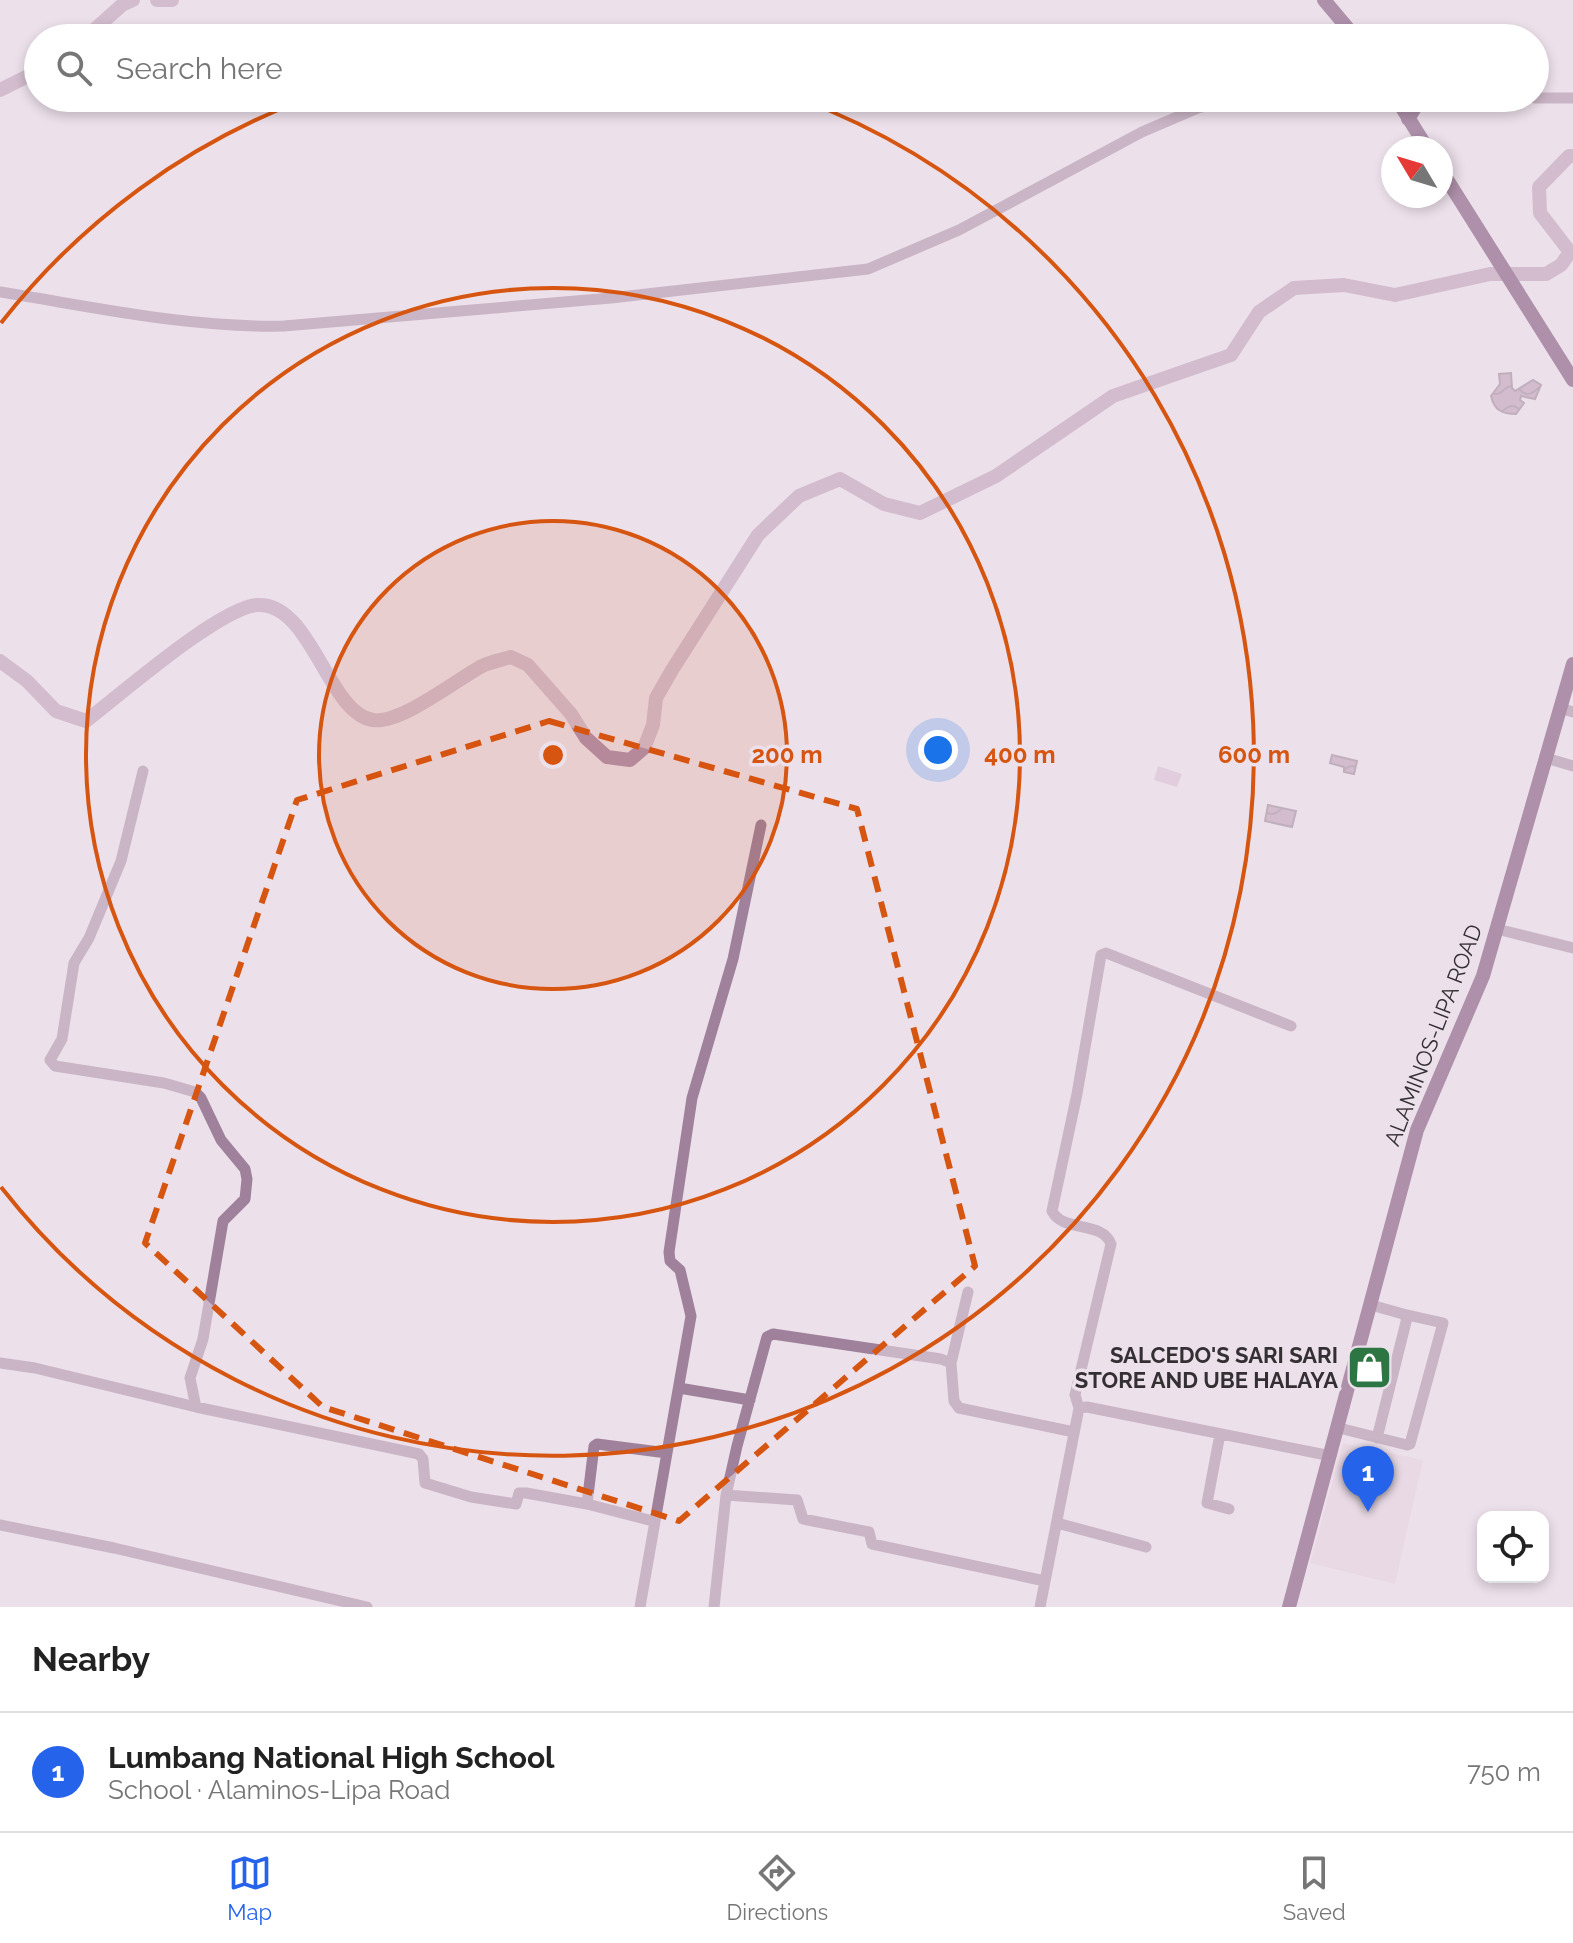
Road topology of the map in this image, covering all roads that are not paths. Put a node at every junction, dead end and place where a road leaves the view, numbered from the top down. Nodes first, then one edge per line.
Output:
1 (1324, 0) edge
2 (1344, 24) edge
3 (1549, 98) edge
4 (1573, 98) edge
5 (1189, 112) edge
6 (1404, 112) edge
7 (1412, 112) edge
8 (1408, 119) junction
9 (1419, 136) edge
10 (1453, 189) edge
11 (0, 292) edge
12 (1573, 380) edge
13 (1573, 664) edge
14 (1566, 710) edge
15 (1546, 758) junction
16 (1573, 766) edge
17 (143, 771) dead end
18 (761, 825) dead end
19 (1497, 929) junction
20 (1573, 948) edge
21 (1291, 1026) dead end
22 (968, 1292) dead end
23 (1371, 1305) junction
24 (1403, 1314) junction
25 (0, 1363) edge
26 (951, 1363) junction
27 (679, 1388) junction
28 (750, 1400) junction
29 (196, 1407) junction
30 (1079, 1408) junction
31 (1339, 1428) junction
32 (1074, 1432) junction
33 (1220, 1434) junction
34 (1377, 1438) junction
35 (667, 1453) junction
36 (1331, 1456) junction
37 (726, 1495) junction
38 (587, 1504) junction
39 (1229, 1509) dead end
40 (653, 1521) junction
41 (1057, 1523) junction
42 (0, 1525) edge
43 (1146, 1547) dead end
44 (1045, 1581) junction
45 (367, 1607) edge
46 (640, 1607) edge
47 (714, 1607) edge
48 (1040, 1607) edge
49 (1289, 1607) edge

1 - 2 main road
3 - 4 street
5 - 11 street
6 - 8 main road
7 - 8 main road
8 - 9 main road
10 - 12 main road
13 - 14 main road, ALAMINOS-LIPA ROAD
14 - 15 main road, ALAMINOS-LIPA ROAD
15 - 16 street
15 - 19 main road, ALAMINOS-LIPA ROAD
17 - 29 street
18 - 27 street
19 - 20 street
19 - 23 main road, ALAMINOS-LIPA ROAD
21 - 30 street
22 - 26 street
23 - 24 street
23 - 31 main road, ALAMINOS-LIPA ROAD
24 - 34 street
24 - 34 street
25 - 29 street
26 - 28 street
26 - 32 street
27 - 28 street
27 - 35 street
28 - 37 street
29 - 38 street
30 - 32 street
30 - 33 street
31 - 34 street
31 - 36 main road, ALAMINOS-LIPA ROAD
32 - 41 street
33 - 36 street
33 - 39 street
35 - 38 street
35 - 40 street
36 - 49 main road, ALAMINOS-LIPA ROAD
37 - 44 street
37 - 47 street
38 - 40 street
40 - 46 street
41 - 43 street
41 - 44 street
42 - 45 street
44 - 48 street

